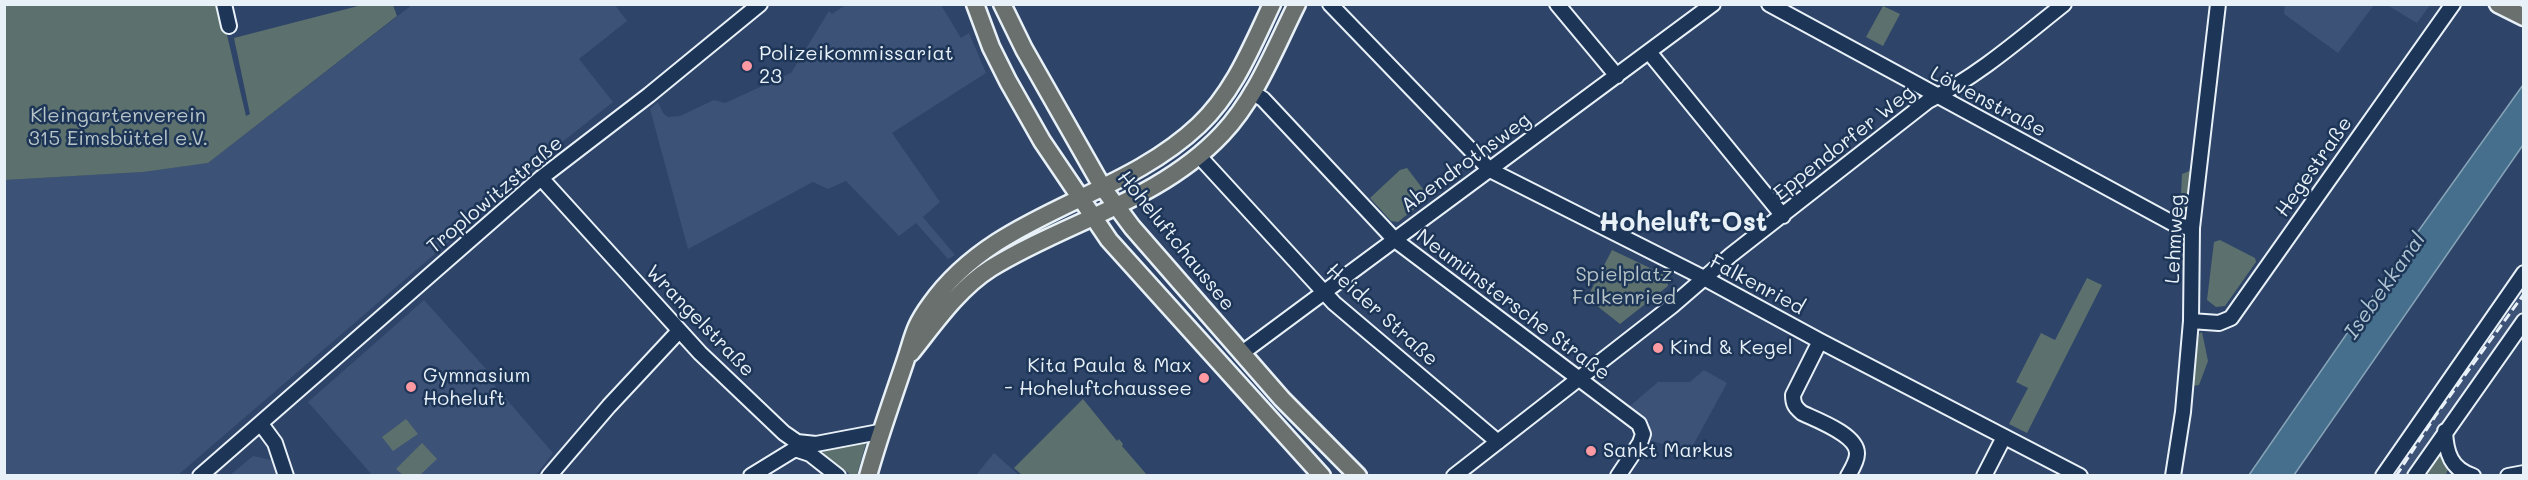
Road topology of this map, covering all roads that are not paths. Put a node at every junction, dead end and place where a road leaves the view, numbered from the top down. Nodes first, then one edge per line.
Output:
1 (224, 4) edge
2 (760, 4) edge
3 (975, 4) edge
4 (1002, 4) edge
5 (1272, 4) edge
6 (1297, 4) edge
7 (1330, 4) edge
8 (1557, 4) edge
9 (1713, 4) edge
10 (1769, 4) edge
11 (2064, 4) edge
12 (2218, 4) edge
13 (2453, 4) edge
14 (2498, 4) edge
15 (2523, 18) edge
16 (229, 26) dead end
17 (1649, 52) junction
18 (1617, 76) junction
19 (1252, 92) junction
20 (1937, 96) junction
21 (1199, 156) junction
22 (1490, 170) junction
23 (541, 178) junction
24 (1103, 188) junction
25 (1080, 198) junction
26 (1117, 207) junction
27 (1783, 216) junction
28 (1094, 217) junction
29 (2192, 228) junction
30 (1395, 240) junction
31 (2523, 273) edge
32 (1704, 278) junction
33 (1324, 293) junction
34 (2191, 321) junction
35 (2523, 321) edge
36 (680, 331) junction
37 (1820, 341) junction
38 (1242, 353) junction
39 (906, 359) junction
40 (1578, 380) junction
41 (261, 424) junction
42 (879, 432) junction
43 (2445, 432) junction
44 (2004, 437) junction
45 (1498, 442) junction
46 (796, 446) junction
47 (2523, 473) edge
48 (200, 476) edge
49 (286, 476) edge
50 (549, 476) edge
51 (751, 476) edge
52 (838, 476) edge
53 (868, 476) edge
54 (1322, 476) edge
55 (1358, 476) edge
56 (1454, 476) edge
57 (1618, 476) edge
58 (1848, 476) edge
59 (1984, 476) edge
60 (2080, 476) edge
61 (2173, 476) edge
62 (2383, 476) edge
63 (2415, 476) edge
64 (2473, 476) edge
65 (2508, 476) edge

1 - 16 street
2 - 23 street, Troplowitzstraße
3 - 25 main road
4 - 24 main road, Hoheluftchaussee
5 - 24 main road
6 - 19 main road
7 - 22 street, Falkenried
8 - 18 street
9 - 17 street, Abendrothsweg
10 - 20 street, Löwenstraße
11 - 20 street, Eppendorfer Weg
12 - 29 street, Lehmweg
13 - 34 street, Hegestraße
14 - 15 main road
17 - 18 street, Abendrothsweg
17 - 27 street
18 - 22 street, Abendrothsweg
19 - 21 main road
19 - 30 street, Neumünstersche Straße
20 - 27 street, Eppendorfer Weg
20 - 29 street, Löwenstraße
21 - 26 main road
21 - 33 street, Heider Straße
22 - 30 street, Abendrothsweg
22 - 32 street, Falkenried
23 - 36 street, Wrangelstraße
23 - 41 street, Troplowitzstraße
24 - 25 main road
24 - 26 main road, Hoheluftchaussee
25 - 28 main road
25 - 39 main road
26 - 28 main road
26 - 38 main road, Hoheluftchaussee
27 - 32 street, Eppendorfer Weg
28 - 39 main road
28 - 54 main road
29 - 34 street, Lehmweg
30 - 33 street, Abendrothsweg
30 - 40 street, Neumünstersche Straße
31 - 62 street
32 - 37 street, Falkenried
32 - 40 street, Eppendorfer Weg
33 - 38 street, Abendrothsweg
33 - 45 street, Heider Straße
34 - 61 street, Lehmweg
35 - 43 street
36 - 46 street, Wrangelstraße
36 - 50 street
37 - 44 street, Falkenried
37 - 58 street
38 - 55 main road, Hoheluftchaussee
39 - 42 main road
40 - 45 street, Eppendorfer Weg
40 - 57 street, Neumünstersche Straße
41 - 48 street, Troplowitzstraße
41 - 49 street
42 - 46 street
42 - 53 main road
43 - 63 street
43 - 64 street
44 - 59 street
44 - 60 street, Falkenried
45 - 56 street, Eppendorfer Weg
46 - 51 street
46 - 52 street, Wrangelstraße
47 - 65 street

